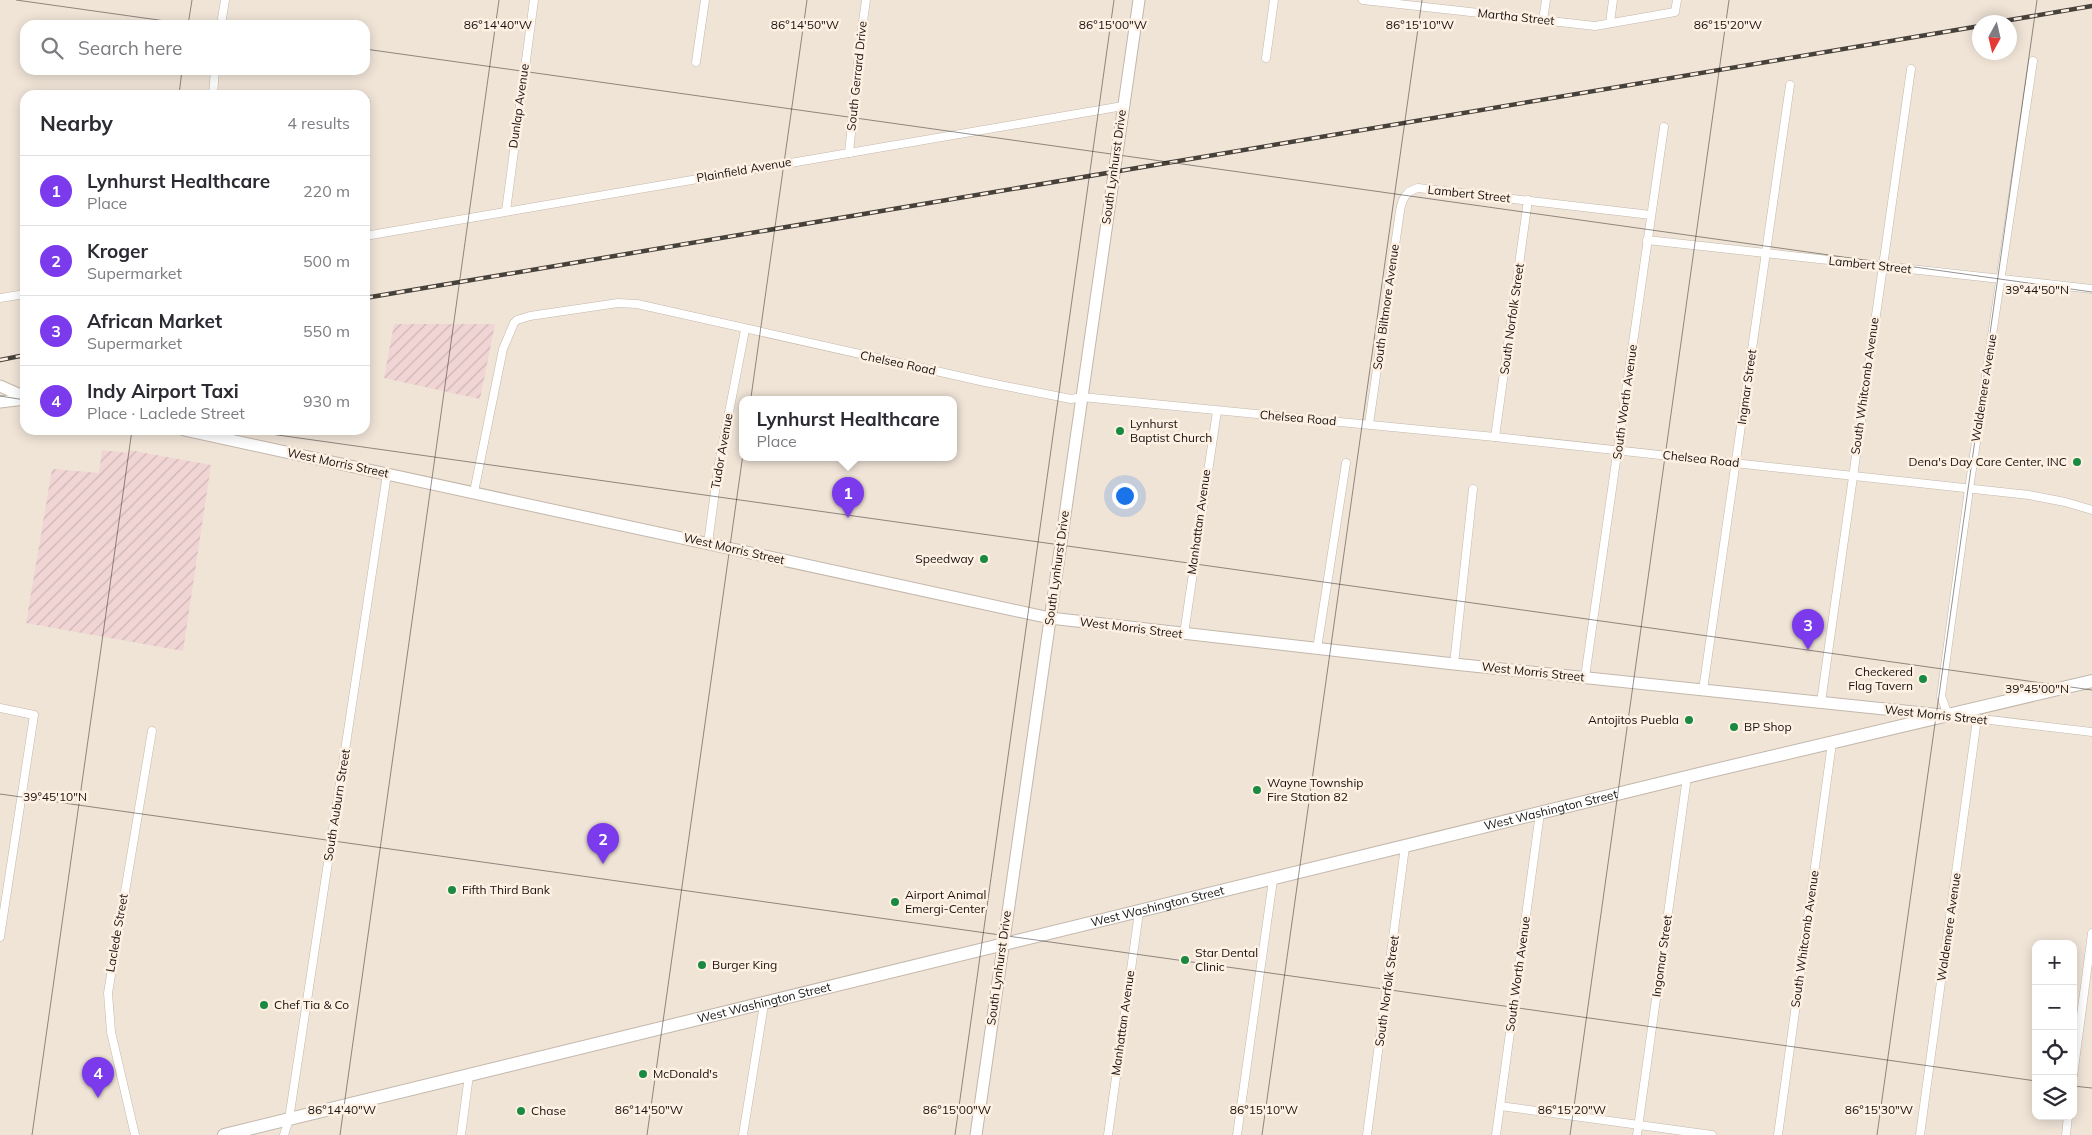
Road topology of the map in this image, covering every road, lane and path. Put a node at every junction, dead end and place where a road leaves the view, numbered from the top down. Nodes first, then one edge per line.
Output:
1 (225, 0) edge
2 (534, 0) edge
3 (705, 0) edge
4 (866, 0) edge
5 (1139, 0) edge
6 (1274, 0) edge
7 (1362, 0) edge
8 (1546, 0) edge
9 (1613, 0) edge
10 (1677, 0) edge
11 (1410, 3) edge
12 (223, 20) edge
13 (1543, 20) junction
14 (1610, 23) junction
15 (1266, 58) dead end
16 (2033, 61) dead end
17 (696, 62) dead end
18 (1911, 69) dead end
19 (215, 75) edge
20 (1790, 85) dead end
21 (213, 90) edge
22 (1123, 106) junction
23 (1664, 126) dead end
24 (849, 152) junction
25 (1408, 192) joint
26 (1528, 200) junction
27 (506, 211) junction
28 (1651, 214) junction
29 (370, 235) edge
30 (1648, 240) junction
31 (1765, 253) junction
32 (1883, 267) junction
33 (2001, 279) junction
34 (2092, 289) edge
35 (20, 295) edge
36 (0, 298) edge
37 (745, 330) junction
38 (0, 386) edge
39 (20, 396) edge
40 (1082, 397) junction
41 (20, 399) edge
42 (0, 402) edge
43 (1217, 411) junction
44 (1369, 424) junction
45 (207, 435) edge
46 (1495, 437) junction
47 (1618, 450) junction
48 (1736, 462) junction
49 (1346, 464) dead end
50 (387, 474) junction
51 (1852, 475) junction
52 (1473, 489) dead end
53 (1969, 489) junction
54 (474, 492) junction
55 (2092, 510) edge
56 (708, 543) junction
57 (1050, 618) junction
58 (1184, 634) junction
59 (1318, 649) junction
60 (1454, 664) junction
61 (1585, 677) junction
62 (2092, 681) edge
63 (1703, 690) junction
64 (1821, 702) junction
65 (0, 708) edge
66 (1948, 715) junction
67 (1977, 719) junction
68 (152, 731) dead end
69 (2092, 732) edge
70 (1832, 743) junction
71 (1687, 777) junction
72 (1540, 813) junction
73 (1405, 846) junction
74 (1272, 880) junction
75 (1139, 912) junction
76 (2092, 933) edge
77 (0, 937) edge
78 (1002, 946) junction
79 (764, 1004) junction
80 (469, 1075) junction
81 (2073, 1075) edge
82 (1500, 1106) junction
83 (288, 1119) junction
84 (2068, 1120) edge
85 (1639, 1125) junction
86 (135, 1135) edge
87 (224, 1135) edge
88 (284, 1135) edge
89 (461, 1135) edge
90 (742, 1135) edge
91 (976, 1135) edge
92 (1108, 1135) edge
93 (1237, 1135) edge
94 (1367, 1135) edge
95 (1496, 1135) edge
96 (1637, 1135) edge
97 (1712, 1135) edge
98 (1778, 1135) edge
99 (1920, 1135) edge
100 (2066, 1135) edge

1 - 12 street
2 - 27 street, Dunlap Avenue
3 - 17 street
4 - 24 street, South Gerrard Drive
5 - 22 main road, South Lynhurst Drive
6 - 15 street
7 - 11 street, Martha Street
8 - 13 street
9 - 14 street
10 - 14 street
11 - 13 street, Martha Street
13 - 14 street, Martha Street
16 - 33 street, Waldemere Avenue
18 - 32 street, South Whitcomb Avenue
19 - 21 street
20 - 31 street, Ingmar Street
22 - 24 street, Plainfield Avenue
22 - 40 main road, South Lynhurst Drive
23 - 28 street, South Worth Avenue
24 - 27 street, Plainfield Avenue
25 - 26 street, Lambert Street
25 - 44 street, South Biltmore Avenue
26 - 28 street, Lambert Street
26 - 46 street, South Norfolk Street
27 - 29 street, Plainfield Avenue
28 - 30 street, South Worth Avenue
30 - 31 street, Lambert Street
30 - 47 street, South Worth Avenue
31 - 32 street, Lambert Street
31 - 48 street, Ingmar Street
32 - 33 street, Lambert Street
32 - 51 street, South Whitcomb Avenue
33 - 34 street, Lambert Street
33 - 53 street, Waldemere Avenue
35 - 36 street
37 - 40 street, Chelsea Road
37 - 54 street, Chelsea Road
37 - 56 street, Tudor Avenue
38 - 39 main road
40 - 43 street, Chelsea Road
40 - 57 main road, South Lynhurst Drive
41 - 42 main road
43 - 44 street, Chelsea Road
43 - 58 street, Manhattan Avenue
44 - 46 street, Chelsea Road
45 - 50 main road, West Morris Street
46 - 47 street, Chelsea Road
47 - 48 street, Chelsea Road
47 - 61 street, South Worth Avenue
48 - 51 street, Chelsea Road
48 - 63 street, Ingmar Street
49 - 59 street
50 - 54 main road, West Morris Street
50 - 83 street, South Auburn Street
51 - 53 street, Chelsea Road
51 - 64 street, South Whitcomb Avenue
52 - 60 street
53 - 55 street, Chelsea Road
53 - 66 street, Waldemere Avenue
54 - 56 main road, West Morris Street
56 - 57 main road, West Morris Street
57 - 58 main road, West Morris Street
57 - 78 main road, South Lynhurst Drive
58 - 59 main road, West Morris Street
59 - 60 main road, West Morris Street
60 - 61 main road, West Morris Street
61 - 63 main road, West Morris Street
62 - 66 main road, West Washington Street
63 - 64 main road, West Morris Street
64 - 66 main road, West Morris Street
65 - 77 street
66 - 67 street, West Morris Street
66 - 70 main road, West Washington Street
67 - 69 street, West Morris Street
67 - 99 street, Waldemere Avenue
68 - 86 street, Laclede Street
70 - 71 main road, West Washington Street
70 - 98 street, South Whitcomb Avenue
71 - 72 main road, West Washington Street
71 - 85 street, Ingomar Street
72 - 73 main road, West Washington Street
72 - 82 street, South Worth Avenue
73 - 74 main road, West Washington Street
73 - 94 street, South Norfolk Street
74 - 75 main road, West Washington Street
74 - 93 street
75 - 78 main road, West Washington Street
75 - 92 street, Manhattan Avenue
76 - 81 street
78 - 79 main road, West Washington Street
78 - 91 main road, South Lynhurst Drive
79 - 80 main road, West Washington Street
79 - 90 street
80 - 83 main road, West Washington Street
80 - 89 street
82 - 85 street
82 - 95 street, South Worth Avenue
83 - 87 main road, West Washington Street
83 - 88 street, South Auburn Street
84 - 100 street
85 - 96 street, Ingomar Street
85 - 97 street

